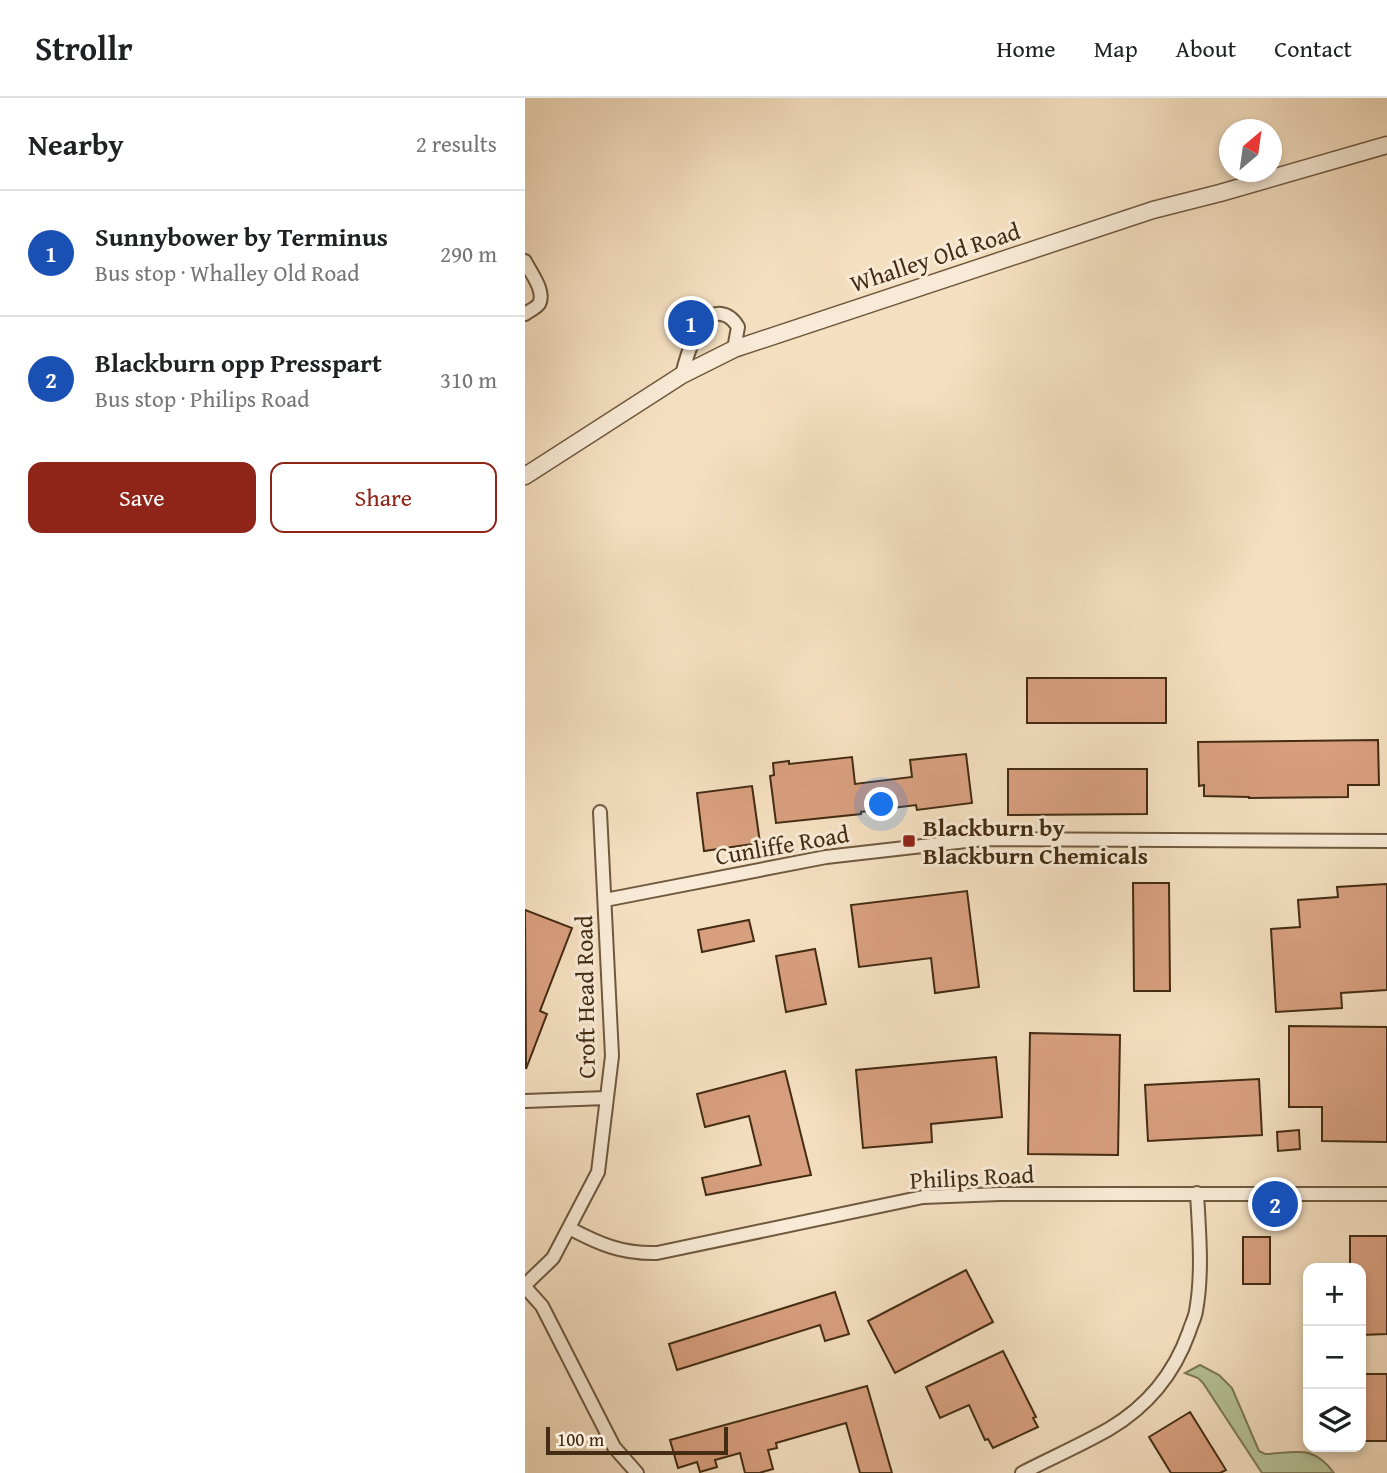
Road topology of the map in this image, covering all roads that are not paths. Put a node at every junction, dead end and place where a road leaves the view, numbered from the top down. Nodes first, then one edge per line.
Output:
1 (1387, 145) edge
2 (526, 264) edge
3 (525, 314) edge
4 (734, 349) junction
5 (682, 375) junction
6 (525, 476) edge
7 (600, 812) dead end
8 (1387, 841) edge
9 (605, 900) junction
10 (606, 1098) junction
11 (525, 1101) edge
12 (1197, 1193) junction
13 (1387, 1194) edge
14 (569, 1228) junction
15 (525, 1286) edge
16 (638, 1473) edge
17 (1022, 1473) edge

1 - 4 street, Whalley Old Road
2 - 3 street
4 - 5 street, Whalley Old Road
4 - 5 street
5 - 6 street, Whalley Old Road
7 - 9 street, Croft Head Road
8 - 9 street, Cunliffe Road
9 - 10 street, Croft Head Road
10 - 11 street
10 - 14 street, Croft Head Road
12 - 13 street, Philips Road
12 - 14 street, Philips Road
12 - 17 street
14 - 15 street, Croft Head Road
15 - 16 street

